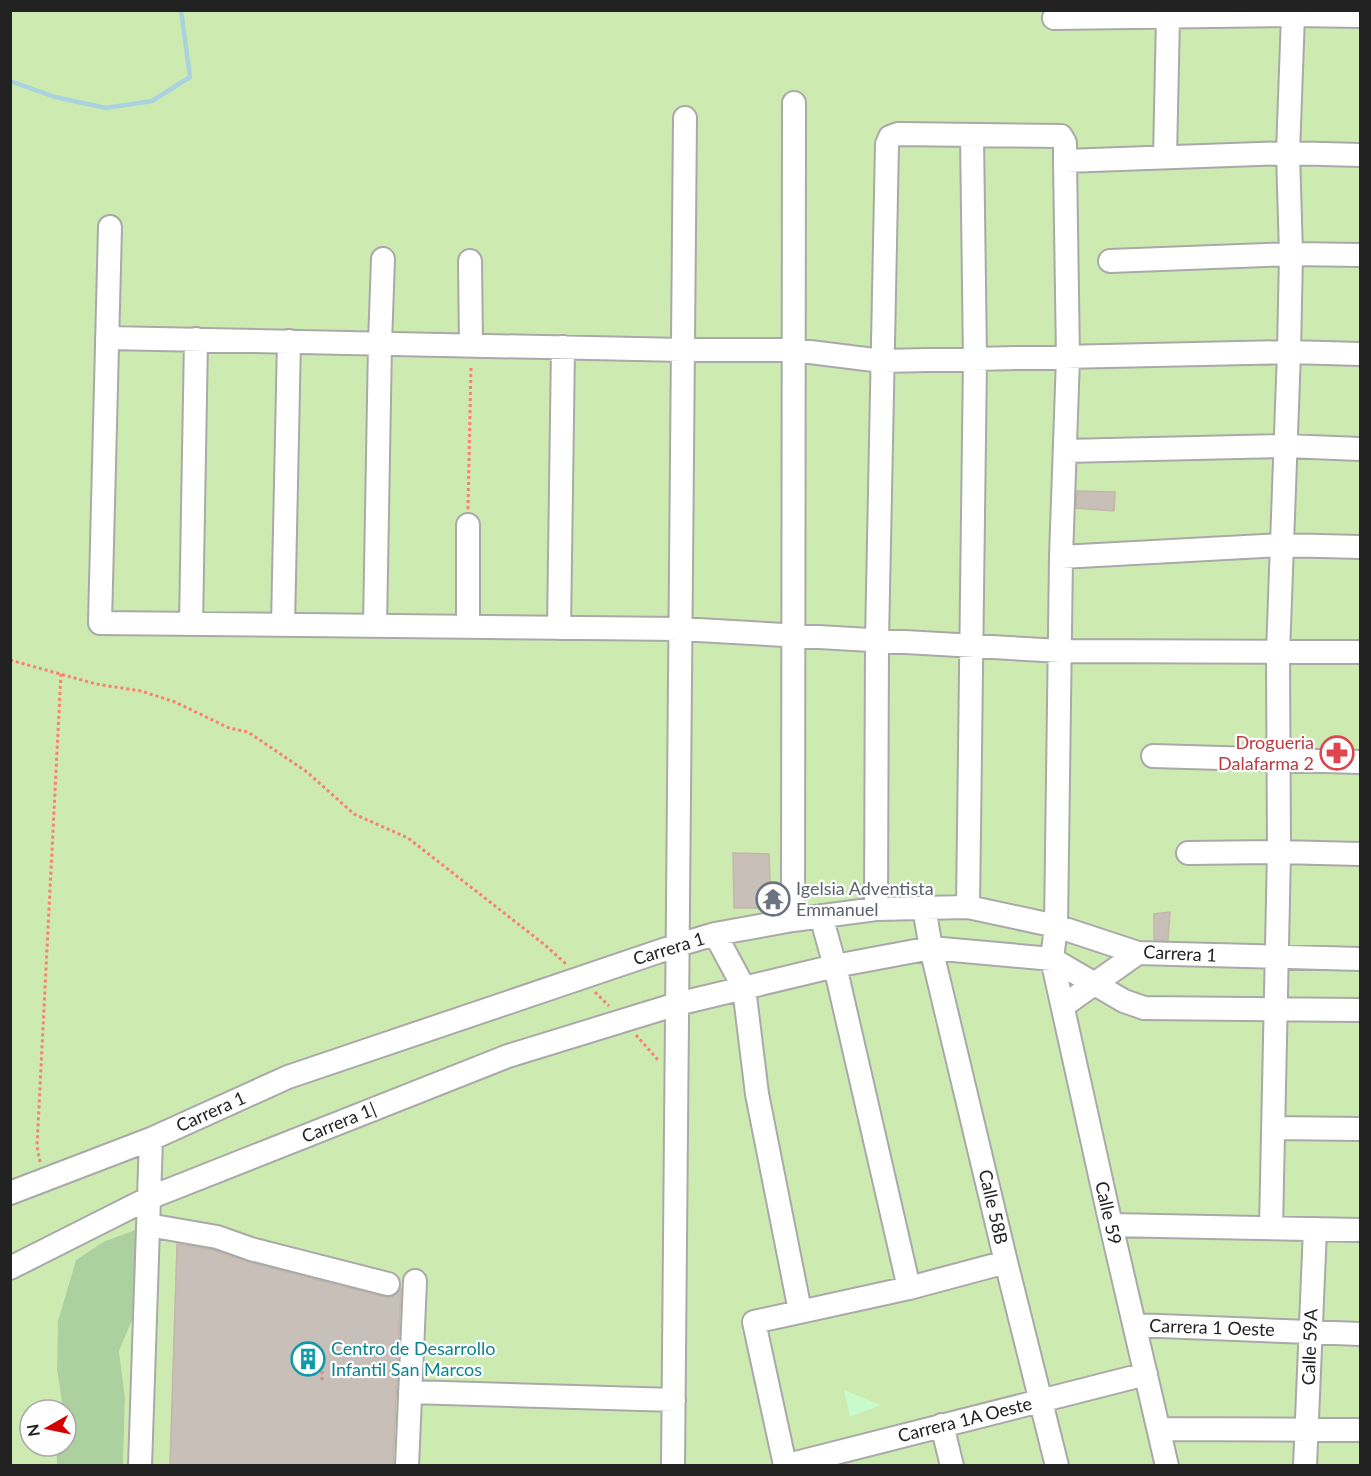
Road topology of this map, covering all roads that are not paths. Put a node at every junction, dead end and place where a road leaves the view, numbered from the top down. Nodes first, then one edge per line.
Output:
1 (1293, 15) junction
2 (1360, 16) edge
3 (1168, 17) junction
4 (1053, 18) dead end
5 (794, 103) dead end
6 (685, 118) dead end
7 (972, 136) junction
8 (1288, 153) junction
9 (1360, 155) edge
10 (1165, 157) junction
11 (1065, 161) junction
12 (110, 227) dead end
13 (1291, 254) junction
14 (1360, 255) edge
15 (383, 259) dead end
16 (470, 261) dead end
17 (1110, 261) dead end
18 (107, 338) junction
19 (196, 339) junction
20 (289, 341) junction
21 (380, 344) junction
22 (471, 345) junction
23 (563, 347) junction
24 (682, 350) junction
25 (794, 350) junction
26 (1289, 352) junction
27 (1360, 354) edge
28 (1068, 358) junction
29 (975, 359) junction
30 (882, 361) junction
31 (1286, 446) junction
32 (1360, 449) edge
33 (1065, 451) junction
34 (468, 525) road end
35 (1282, 545) junction
36 (1360, 547) edge
37 (1061, 557) junction
38 (191, 624) junction
39 (283, 625) junction
40 (375, 626) junction
41 (468, 627) junction
42 (559, 628) junction
43 (680, 629) junction
44 (793, 636) junction
45 (877, 641) junction
46 (970, 646) junction
47 (1061, 651) junction
48 (1278, 652) junction
49 (1360, 652) edge
50 (1153, 756) dead end
51 (1277, 759) junction
52 (1360, 762) edge
53 (1279, 852) junction
54 (1188, 853) dead end
55 (1360, 854) edge
56 (968, 907) junction
57 (924, 908) junction
58 (876, 909) junction
59 (821, 916) junction
60 (793, 920) junction
61 (1056, 926) junction
62 (716, 934) junction
63 (678, 945) junction
64 (931, 948) junction
65 (1138, 953) junction
66 (1277, 958) junction
67 (1052, 959) junction
68 (1360, 959) edge
69 (835, 966) junction
70 (1094, 984) junction
71 (744, 988) junction
72 (677, 1004) junction
73 (1062, 1005) junction
74 (1276, 1010) junction
75 (1360, 1011) edge
76 (1273, 1128) junction
77 (1360, 1129) edge
78 (151, 1139) junction
79 (10, 1192) edge
80 (149, 1198) junction
81 (148, 1225) junction
82 (1111, 1225) junction
83 (1271, 1228) junction
84 (1315, 1229) junction
85 (1360, 1230) edge
86 (1006, 1262) junction
87 (10, 1268) edge
88 (415, 1281) dead end
89 (388, 1284) dead end
90 (909, 1288) junction
91 (800, 1311) junction
92 (1135, 1325) junction
93 (1311, 1332) junction
94 (1360, 1334) edge
95 (1146, 1374) junction
96 (410, 1392) junction
97 (674, 1400) junction
98 (1042, 1400) junction
99 (942, 1425) junction
100 (1160, 1429) junction
101 (1307, 1430) junction
102 (1360, 1430) edge
103 (842, 1458) edge
104 (785, 1465) edge
105 (140, 1466) edge
106 (407, 1466) edge
107 (673, 1466) edge
108 (952, 1466) edge
109 (1057, 1466) edge
110 (1167, 1466) edge
111 (1305, 1466) edge

1 - 2 street
1 - 3 street
1 - 8 street
3 - 4 street
3 - 10 street
5 - 25 street
6 - 24 street
7 - 11 street, Calle 59
7 - 29 street
7 - 30 street
8 - 9 street
8 - 10 street
8 - 13 street
10 - 11 street
11 - 28 street, Calle 59
12 - 18 street
13 - 14 street
13 - 17 street
13 - 26 street
15 - 21 street
16 - 22 street
18 - 19 street
18 - 38 street
19 - 20 street
19 - 38 street
20 - 21 street
20 - 39 street
21 - 22 street
21 - 40 street
22 - 23 street
23 - 24 street
23 - 42 street
24 - 25 street
24 - 43 street
25 - 30 street
25 - 44 street
26 - 27 street
26 - 28 street
26 - 31 street
28 - 29 street
28 - 33 street, Calle 59
29 - 30 street
29 - 46 street
30 - 45 street
31 - 32 street
31 - 33 street
31 - 35 street
33 - 37 street, Calle 59
34 - 41 street
35 - 36 street
35 - 37 street
35 - 48 street
37 - 47 street, Calle 59
38 - 39 street
39 - 40 street
40 - 41 street
41 - 42 street
42 - 43 street
43 - 44 street
43 - 63 street
44 - 45 street
44 - 60 street
45 - 46 street
45 - 58 street
46 - 47 street
46 - 56 street
47 - 48 street
47 - 61 street, Calle 59
48 - 49 street
48 - 51 street
50 - 51 street
51 - 52 street
51 - 53 street
53 - 54 street
53 - 55 street
53 - 66 street
56 - 57 street, Carrera 1
56 - 61 street, Carrera 1
57 - 58 street, Carrera 1
57 - 64 street, Calle 58B
58 - 59 street, Carrera 1
59 - 60 street, Carrera 1
59 - 69 street
60 - 62 street, Carrera 1
61 - 65 street, Carrera 1
61 - 67 street, Calle 59
62 - 63 street, Carrera 1
62 - 71 street
63 - 72 street
63 - 78 street, Carrera 1
64 - 67 street, Carrera 1|
64 - 69 street, Carrera 1|
64 - 86 street, Calle 58B
65 - 66 street, Carrera 1
65 - 70 street
66 - 68 street, Carrera 1
66 - 74 street
67 - 70 street
67 - 73 street, Calle 59
69 - 71 street, Carrera 1|
69 - 90 street
70 - 73 street
70 - 74 street
71 - 72 street, Carrera 1|
71 - 91 street
72 - 80 street, Carrera 1|
72 - 97 street
73 - 82 street, Calle 59
74 - 75 street
74 - 76 street
76 - 77 street
76 - 83 street
78 - 79 street, Carrera 1
78 - 80 street
80 - 81 street
80 - 87 street, Carrera 1|
81 - 89 street
81 - 105 street
82 - 83 street
82 - 92 street, Calle 59
83 - 84 street
84 - 85 street
84 - 93 street, Calle 59A
86 - 90 street
86 - 98 street, Calle 58B
88 - 96 street
90 - 91 street
91 - 104 street
92 - 93 street, Carrera 1 Oeste
92 - 95 street, Calle 59
93 - 94 street, Carrera 1 Oeste
93 - 101 street, Calle 59A
95 - 98 street, Carrera 1A Oeste
95 - 100 street, Calle 59
96 - 97 street
96 - 106 street
97 - 107 street
98 - 99 street, Carrera 1A Oeste
98 - 109 street, Calle 58B
99 - 103 street, Carrera 1A Oeste
99 - 108 street
100 - 101 street
100 - 110 street, Calle 59
101 - 102 street
101 - 111 street, Calle 59A
103 - 104 street, Carrera 1A Oeste

